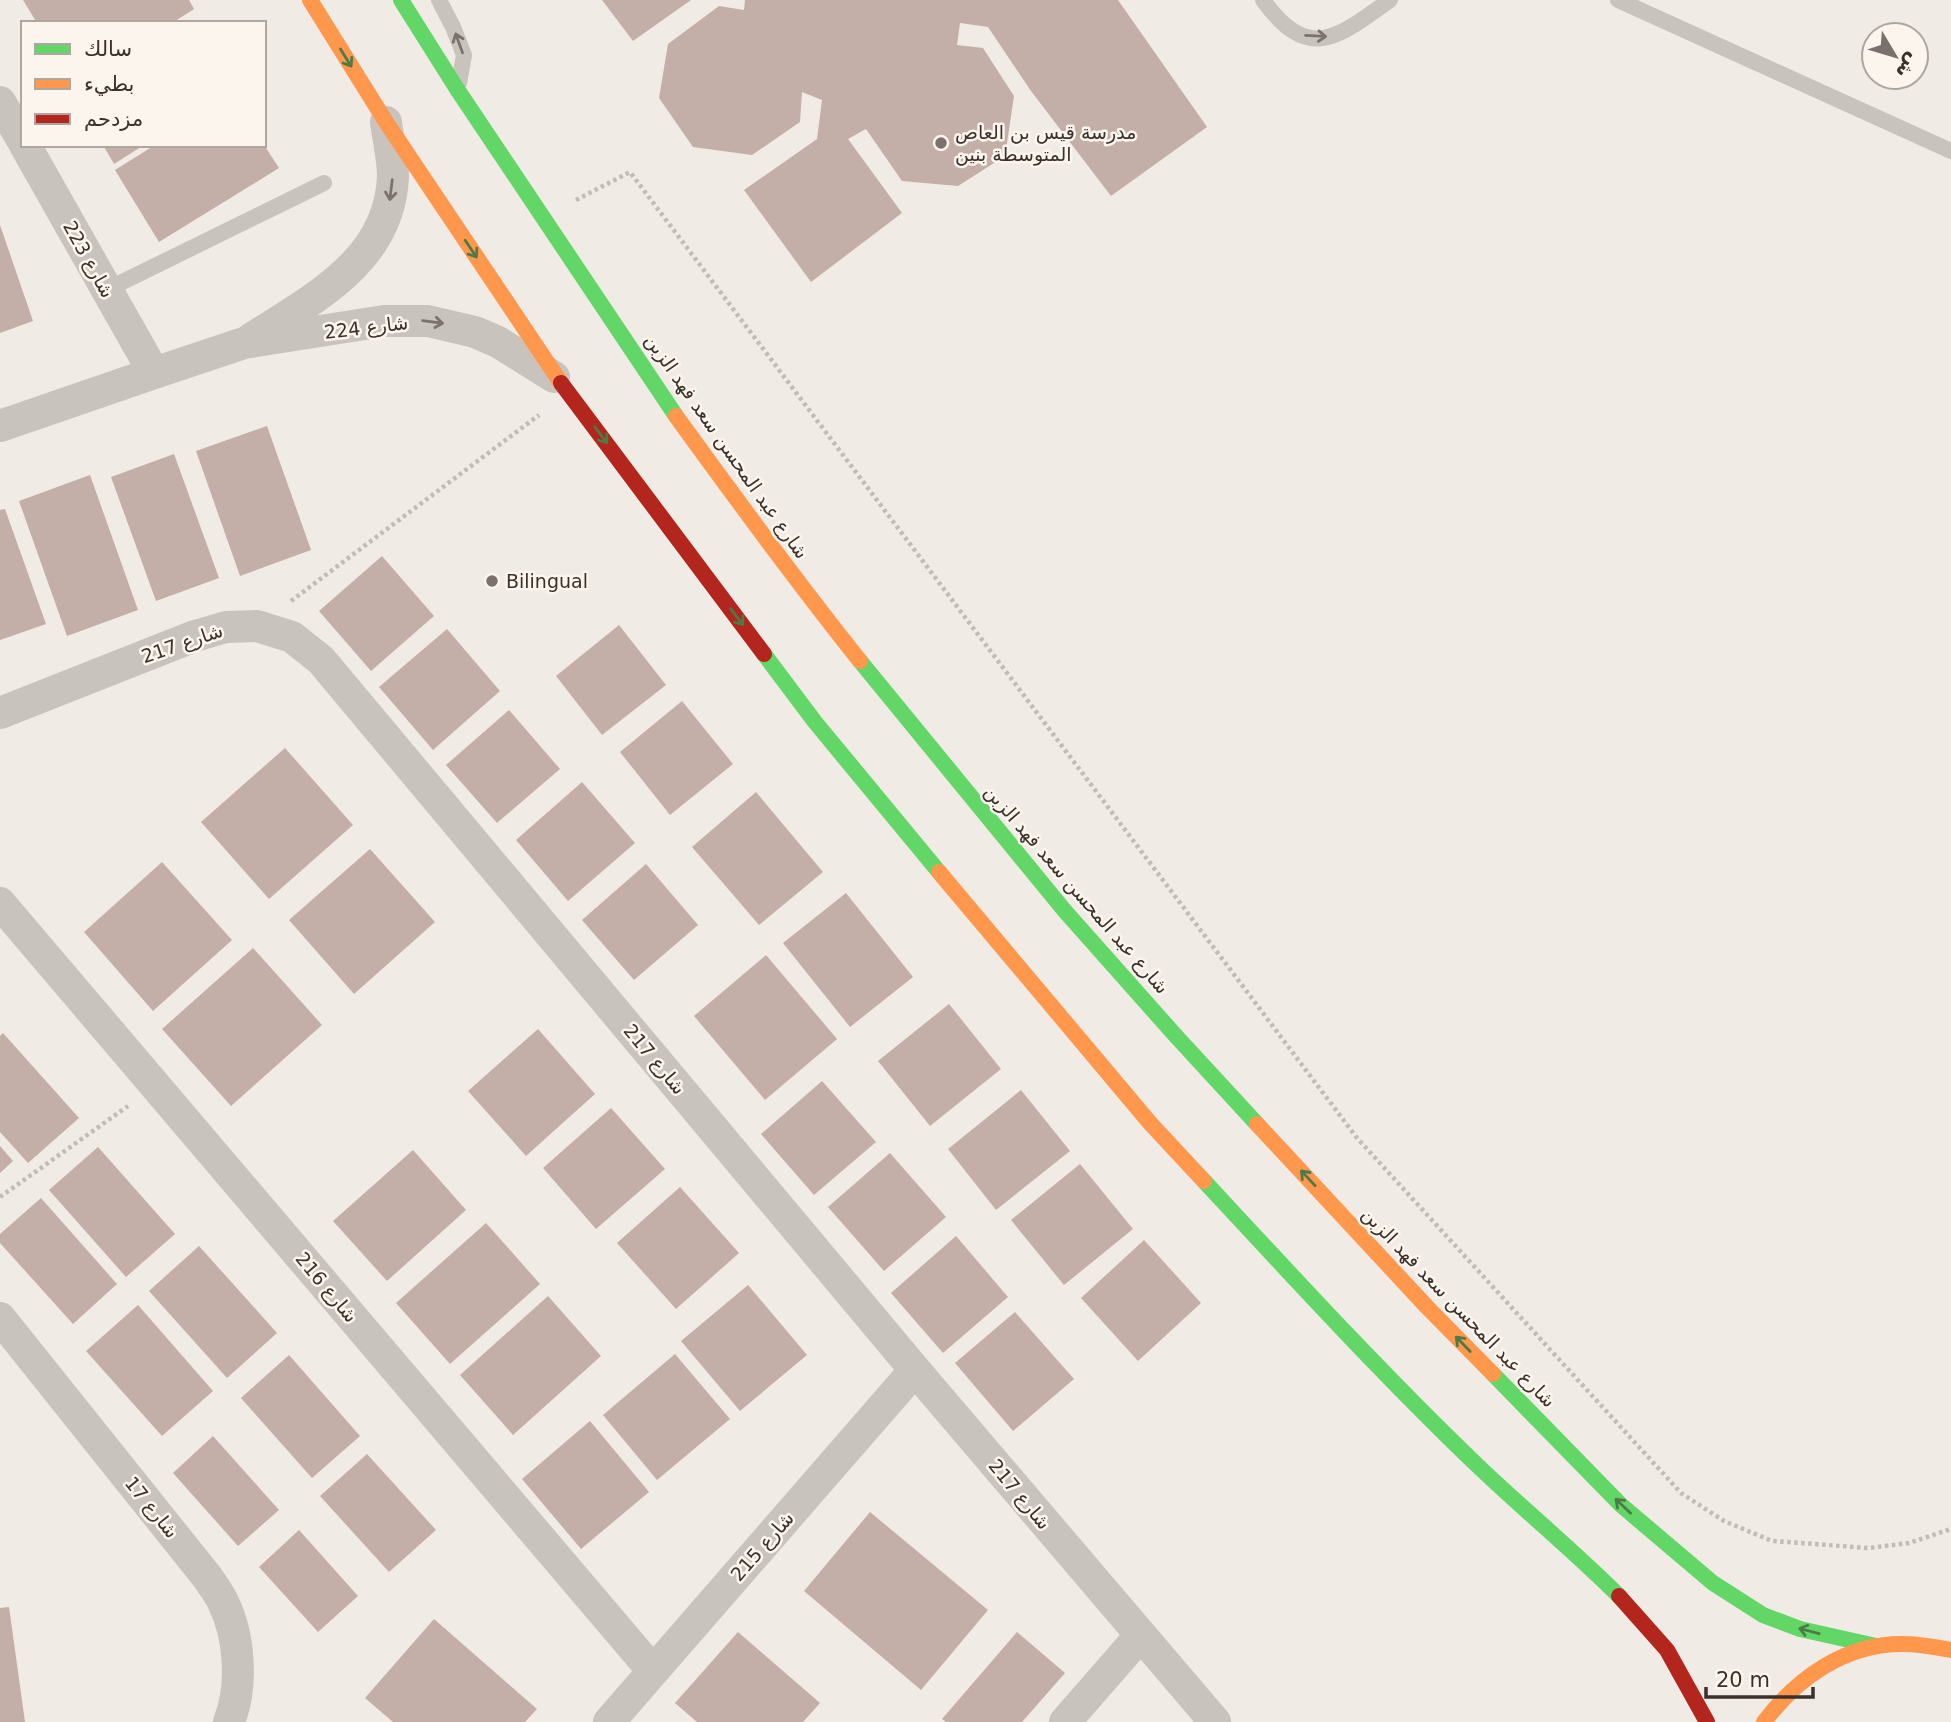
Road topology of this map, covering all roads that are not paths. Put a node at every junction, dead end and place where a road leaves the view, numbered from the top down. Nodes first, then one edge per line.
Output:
1 (310, 0) edge
2 (401, 0) edge
3 (439, 0) edge
4 (1263, 0) edge
5 (1390, 0) edge
6 (1618, 0) edge
7 (457, 89) junction
8 (0, 102) edge
9 (386, 122) junction
10 (17, 143) edge
11 (1951, 150) edge
12 (324, 183) dead end
13 (106, 290) junction
14 (244, 344) junction
15 (153, 373) junction
16 (564, 386) junction
17 (0, 426) edge
18 (0, 713) edge
19 (0, 902) edge
20 (0, 1318) edge
21 (915, 1370) junction
22 (1944, 1632) dead end
23 (1140, 1636) junction
24 (1908, 1644) junction
25 (1876, 1646) junction
26 (1951, 1650) edge
27 (653, 1671) junction
28 (229, 1722) edge
29 (609, 1722) edge
30 (1065, 1722) edge
31 (1215, 1722) edge
32 (1707, 1722) edge
33 (1764, 1722) edge

1 -> 9 street
2 - 7 street, شارع عبد المحسن سعد فهد الزبن
7 -> 3 lane
4 -> 5 lane
6 - 11 lane
25 -> 7 street, شارع عبد المحسن سعد فهد الزبن
8 - 10 street, شارع 223
9 -> 14 street, شارع 224
9 -> 16 street
10 - 13 street, شارع 223
12 - 13 lane
13 - 15 street, شارع 223
14 - 15 street, شارع 224
14 -> 16 street, شارع 224
15 - 17 street, شارع 224
16 -> 32 street
18 - 21 street, شارع 217
19 - 27 street, شارع 216
20 - 28 street, شارع 17
21 - 23 street, شارع 217
21 - 27 street, شارع 215
22 - 24 street
23 - 30 street
23 - 31 street, شارع 217
24 - 25 street
24 - 26 street
25 - 33 street
27 - 29 street, شارع 215

